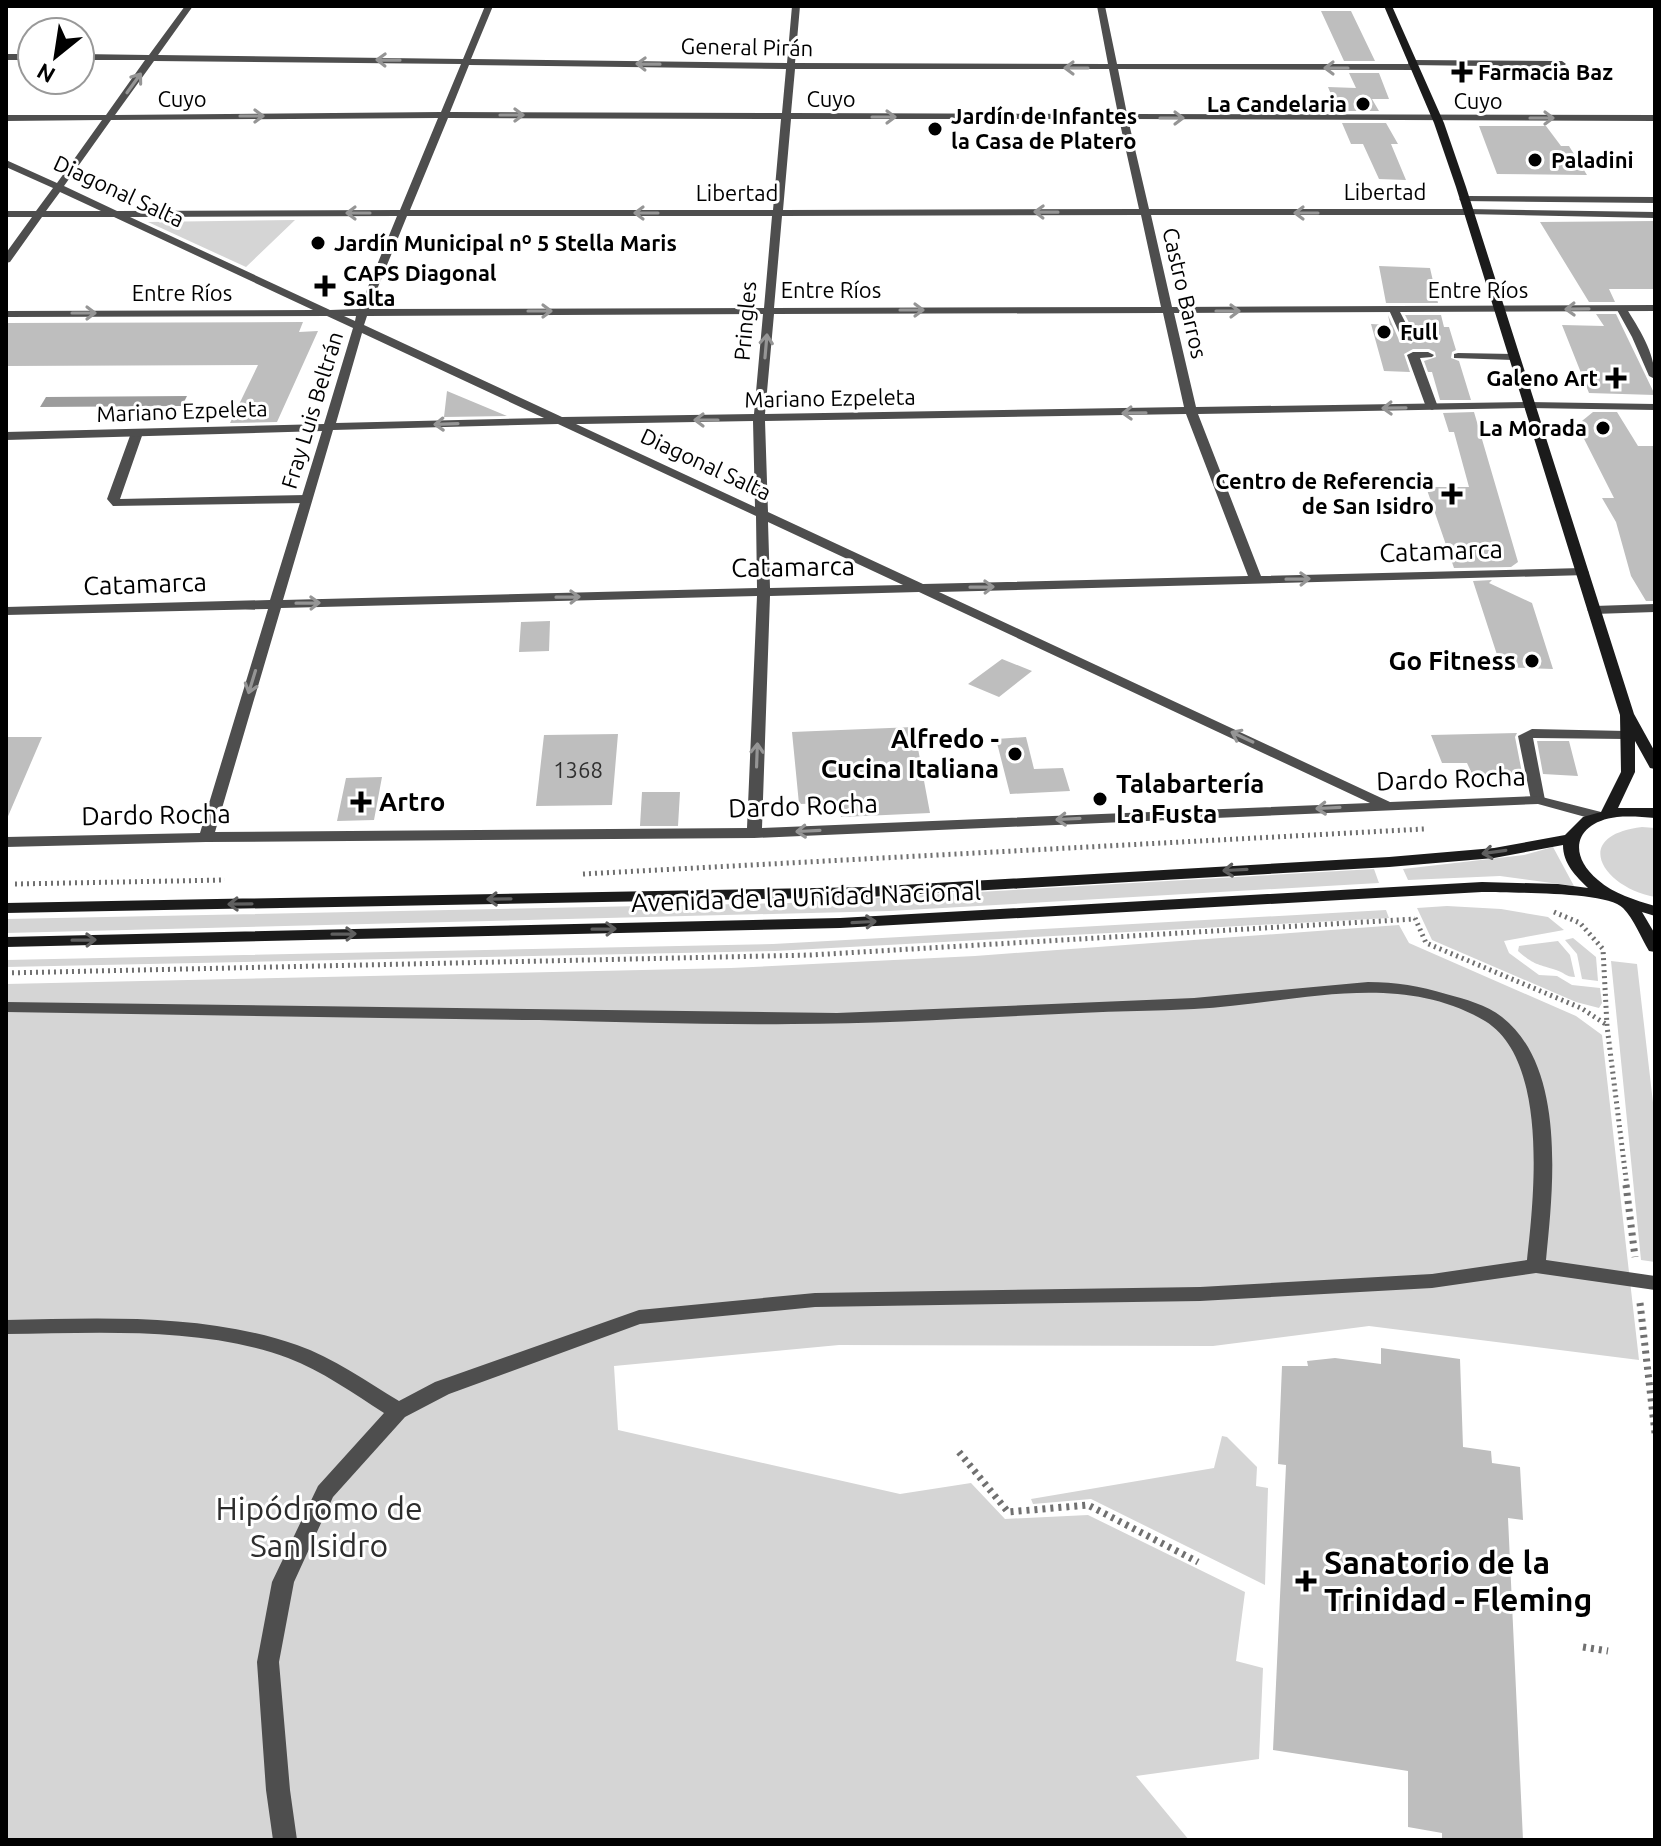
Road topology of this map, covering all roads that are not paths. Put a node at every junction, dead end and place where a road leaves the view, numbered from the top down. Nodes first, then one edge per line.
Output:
1 (189, 6) edge
2 (489, 6) edge
3 (796, 6) edge
4 (1101, 6) edge
5 (1388, 6) edge
6 (96, 57) edge
7 (152, 58) junction
8 (466, 60) junction
9 (1562, 64) dead end
10 (1413, 65) junction
11 (791, 66) junction
12 (1113, 68) junction
13 (444, 115) junction
14 (109, 117) junction
15 (786, 117) junction
16 (6, 118) edge
17 (1123, 118) junction
18 (1655, 118) edge
19 (1436, 119) junction
20 (6, 163) edge
21 (58, 187) junction
22 (1464, 199) junction
23 (1655, 200) edge
24 (1468, 212) junction
25 (405, 213) junction
26 (1146, 213) junction
27 (6, 214) edge
28 (39, 214) junction
29 (116, 214) junction
30 (775, 214) junction
31 (1655, 215) edge
32 (6, 260) edge
33 (1621, 308) junction
34 (1655, 308) edge
35 (769, 310) junction
36 (1394, 310) junction
37 (1498, 310) junction
38 (327, 312) junction
39 (363, 312) junction
40 (1168, 312) junction
41 (6, 314) edge
42 (359, 327) junction
43 (1411, 348) junction
44 (1428, 355) dead end
45 (1458, 356) dead end
46 (1513, 357) junction
47 (1655, 376) edge
48 (1528, 405) junction
49 (1432, 407) junction
50 (1655, 407) edge
51 (1191, 412) junction
52 (759, 419) junction
53 (560, 421) junction
54 (329, 427) junction
55 (137, 433) junction
56 (6, 436) edge
57 (306, 499) junction
58 (764, 515) junction
59 (1582, 572) junction
60 (1256, 580) junction
61 (920, 588) junction
62 (764, 592) junction
63 (276, 604) junction
64 (1655, 608) edge
65 (1594, 610) junction
66 (6, 611) edge
67 (1627, 714) junction
68 (1626, 735) junction
69 (1655, 765) edge
70 (1538, 800) junction
71 (1388, 805) junction
72 (1655, 813) edge
73 (1604, 815) junction
74 (754, 833) junction
75 (206, 837) junction
76 (1571, 839) junction
77 (6, 842) edge
78 (1608, 896) junction
79 (1630, 906) junction
80 (6, 908) edge
81 (1655, 911) edge
82 (6, 942) edge
83 (1655, 947) edge
84 (6, 1007) edge
85 (1536, 1266) junction
86 (1646, 1282) edge
87 (6, 1327) edge
88 (398, 1411) junction
89 (285, 1840) edge

1 - 7 street
2 - 8 street, Fray Luis Beltrán
3 - 11 street, Pringles
4 - 12 street, Castro Barros
5 - 10 main road
6 - 7 street, General Pirán
8 -> 7 street, General Pirán
14 -> 7 street
11 -> 8 street, General Pirán
8 - 13 street, Fray Luis Beltrán
9 - 10 street, General Pirán
10 -> 12 street, General Pirán
10 - 19 main road
12 -> 11 street, General Pirán
11 - 15 street, Pringles
12 - 17 street, Castro Barros
14 -> 13 street, Cuyo
13 -> 15 street, Cuyo
13 - 25 street, Fray Luis Beltrán
14 - 16 street, Cuyo
14 - 21 street
15 -> 17 street, Cuyo
15 - 30 street, Pringles
17 -> 19 street, Cuyo
17 - 26 street, Castro Barros
19 -> 18 street, Cuyo
19 - 22 main road
20 - 21 street, Diagonal Salta
21 - 28 street
21 - 29 street, Diagonal Salta
22 - 23 street
22 - 24 main road
24 -> 26 street, Libertad
24 - 31 street, Libertad
24 - 37 main road
25 -> 29 street, Libertad
30 -> 25 street, Libertad
25 - 39 street, Fray Luis Beltrán
26 -> 30 street, Libertad
26 - 40 street, Castro Barros
27 - 28 street, Libertad
28 - 29 street, Libertad
28 - 32 street
29 - 38 street, Diagonal Salta
30 - 35 street, Pringles
33 - 34 street, Entre Ríos
33 -> 37 street, Entre Ríos
33 - 47 street
39 -> 35 street, Entre Ríos
35 -> 40 street, Entre Ríos
52 -> 35 street, Pringles
36 - 37 street, Entre Ríos
40 -> 36 street, Entre Ríos
36 - 43 street
37 - 46 main road
38 - 39 street, Entre Ríos
41 -> 38 street, Entre Ríos
38 - 42 street, Diagonal Salta
39 - 42 street, Fray Luis Beltrán
40 - 51 street, Castro Barros
42 - 53 street, Diagonal Salta
42 - 54 street, Fray Luis Beltrán
43 - 44 street
43 - 49 street
45 - 46 street
46 - 48 main road
48 - 49 street, Mariano Ezpeleta
48 - 50 street, Mariano Ezpeleta
48 - 59 main road
49 -> 51 street, Mariano Ezpeleta
51 -> 52 street, Mariano Ezpeleta
51 - 60 street, Castro Barros
52 -> 53 street, Mariano Ezpeleta
52 - 58 street, Pringles
53 -> 54 street, Mariano Ezpeleta
53 - 58 street, Diagonal Salta
54 - 55 street, Mariano Ezpeleta
54 - 57 street, Fray Luis Beltrán
55 - 56 street, Mariano Ezpeleta
55 - 57 street
57 - 63 street, Fray Luis Beltrán
58 - 61 street, Diagonal Salta
58 - 62 street, Pringles
60 -> 59 street, Catamarca
59 - 65 main road
61 -> 60 street, Catamarca
61 - 62 street, Catamarca
71 -> 61 street, Diagonal Salta
63 -> 62 street, Catamarca
74 -> 62 street, Pringles
63 - 66 street, Catamarca
63 -> 75 street, Fray Luis Beltrán
64 - 65 street
65 - 67 main road
67 - 68 main road
67 - 69 main road
68 - 70 street
68 - 73 main road
70 - 71 street, Dardo Rocha
70 - 73 street, Dardo Rocha
71 -> 74 street, Dardo Rocha
72 - 73 main road
73 - 76 main road
74 - 75 street, Dardo Rocha
75 - 77 street, Dardo Rocha
76 - 78 main road
76 -> 80 main road, Avenida de la Unidad Nacional
78 - 79 main road
82 -> 78 main road, Avenida de la Unidad Nacional
79 - 81 main road
79 - 83 main road
84 - 85 street
85 - 86 street
85 - 88 street
87 - 88 street
88 - 89 street

